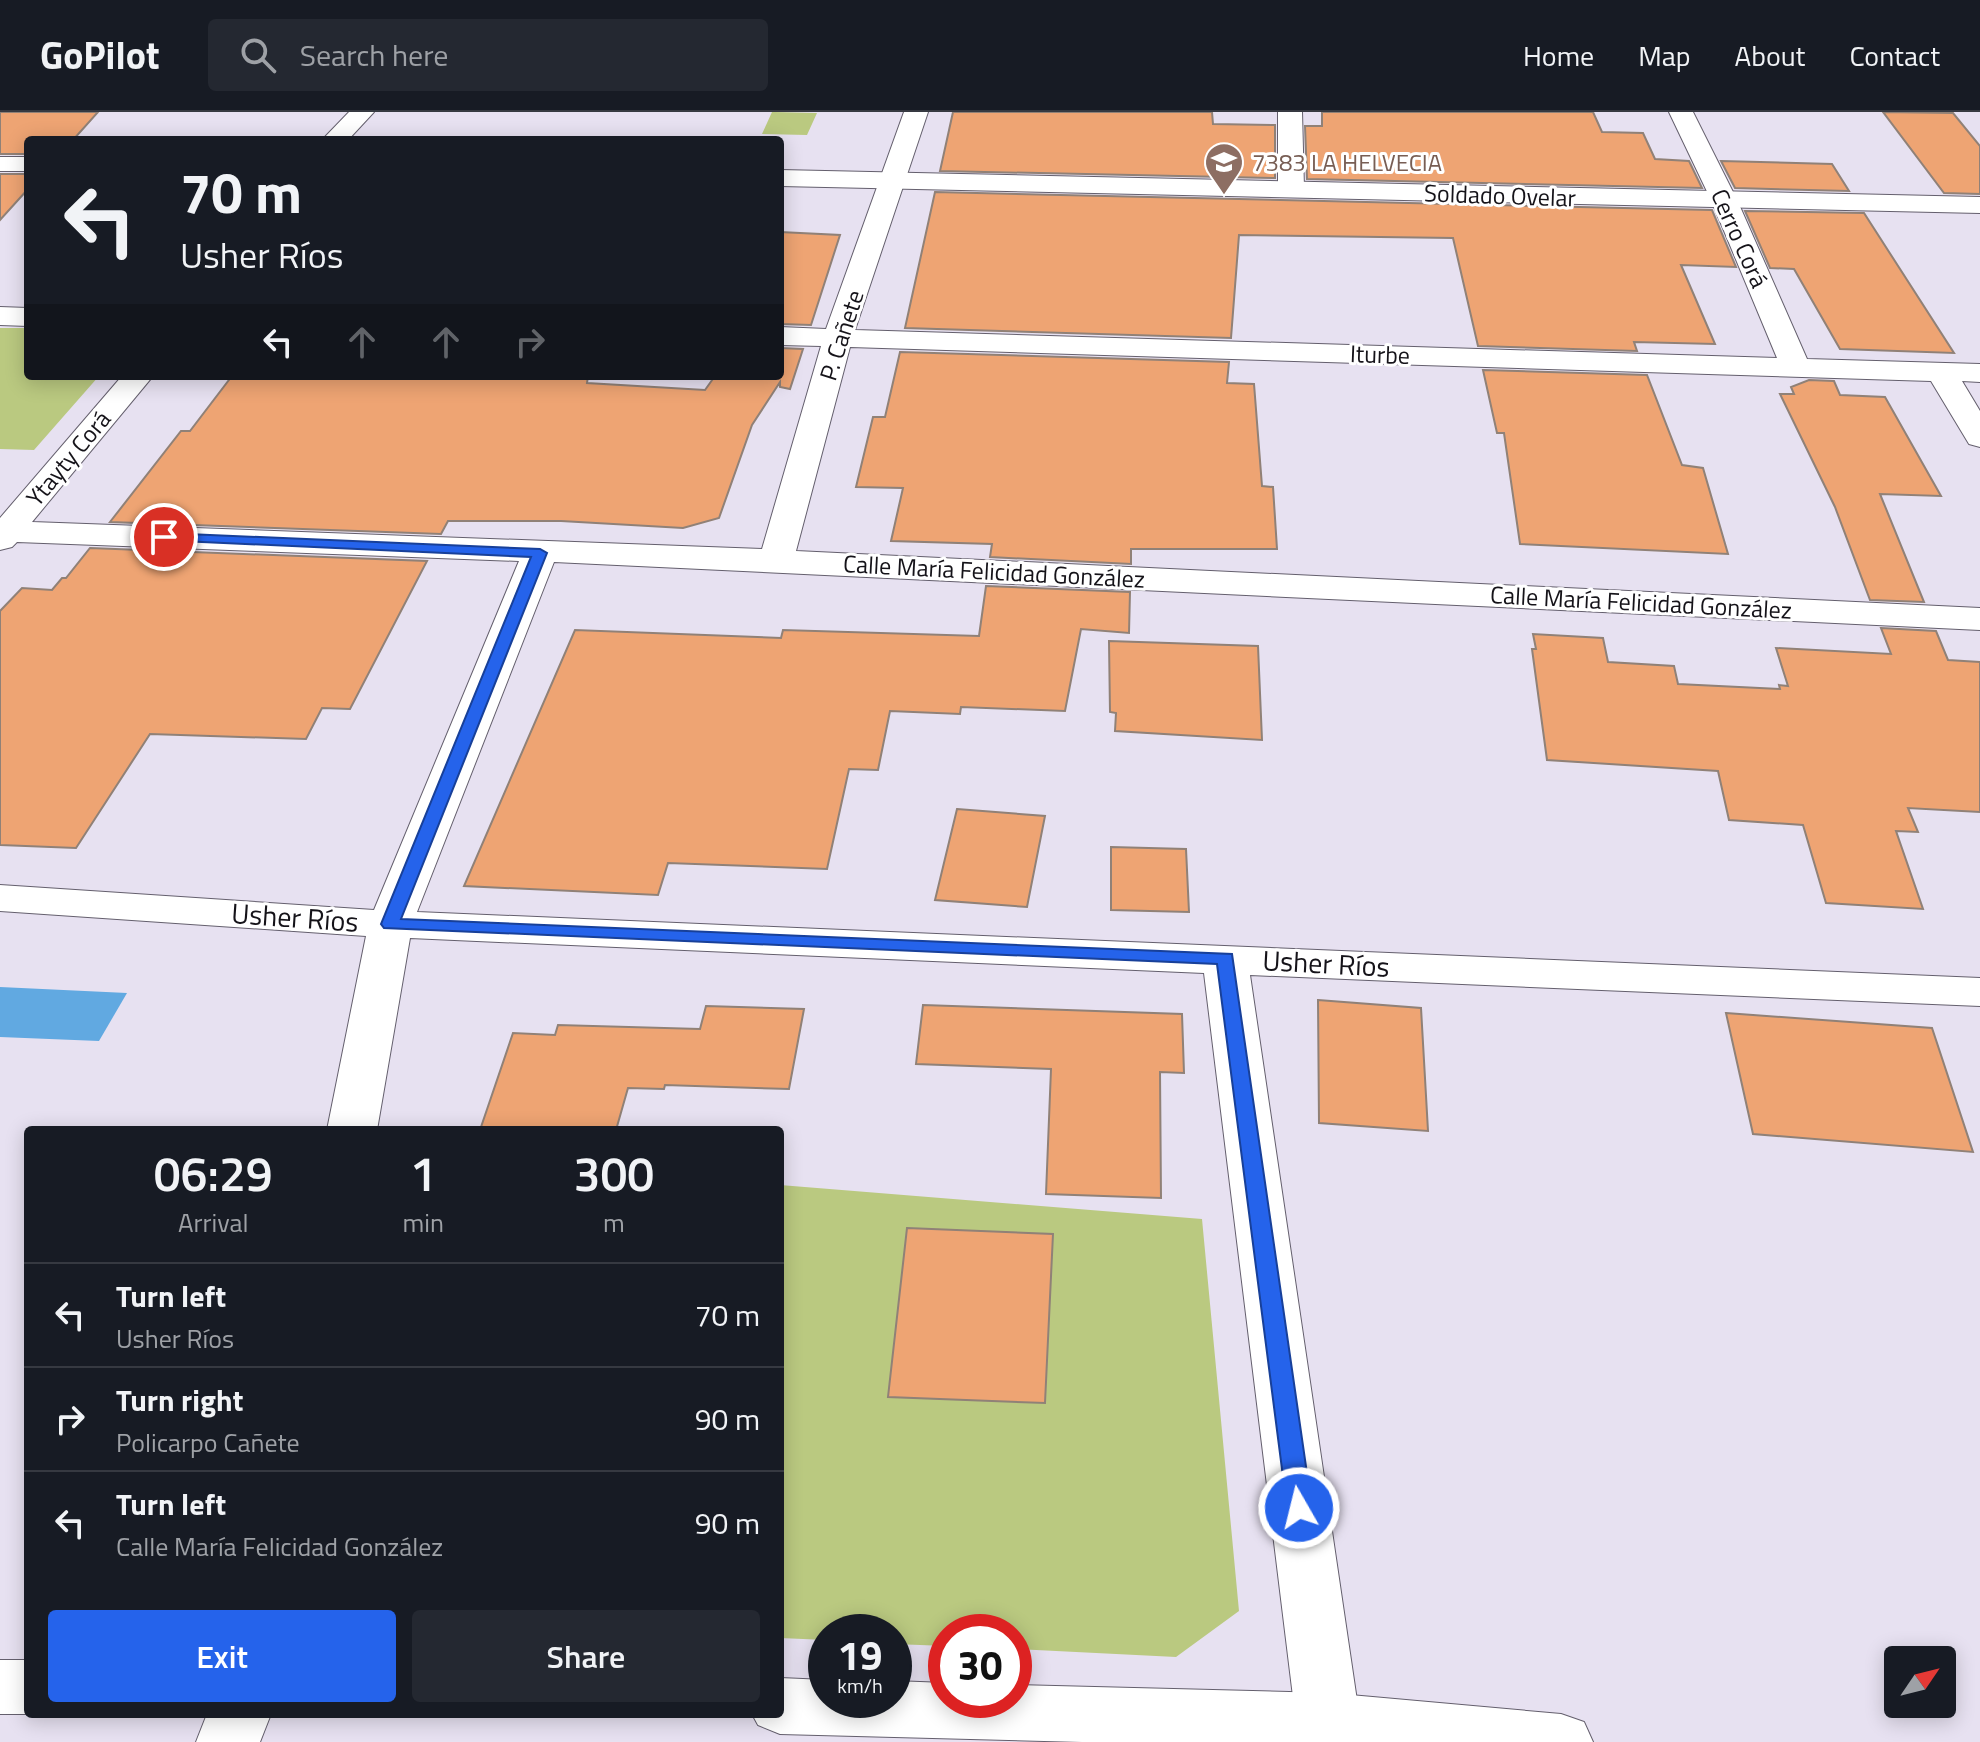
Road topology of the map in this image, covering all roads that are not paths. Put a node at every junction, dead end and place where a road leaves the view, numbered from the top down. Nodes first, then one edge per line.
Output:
1 (362, 112) edge
2 (916, 112) edge
3 (1290, 112) edge
4 (1681, 112) edge
5 (338, 136) edge
6 (0, 164) edge
7 (24, 164) edge
8 (784, 178) edge
9 (895, 179) junction
10 (1291, 188) junction
11 (1725, 202) junction
12 (1980, 205) edge
13 (0, 316) edge
14 (24, 317) edge
15 (784, 336) edge
16 (838, 337) junction
17 (1795, 366) junction
18 (1941, 372) junction
19 (1980, 373) edge
20 (135, 380) edge
21 (1980, 437) edge
22 (4, 536) edge
23 (540, 553) junction
24 (776, 560) junction
25 (1980, 619) edge
26 (0, 898) edge
27 (390, 924) junction
28 (1225, 958) junction
29 (1980, 992) edge
30 (353, 1126) edge
31 (0, 1687) edge
32 (24, 1687) edge
33 (784, 1706) edge
34 (237, 1718) edge
35 (1328, 1721) junction
36 (228, 1742) edge
37 (1561, 1742) edge

1 - 5 street
2 - 9 street, P. Cañete
3 - 10 street
4 - 11 street, Cerro Corá
6 - 7 street
8 - 9 street, Soldado Ovelar
9 - 10 street, Soldado Ovelar
9 - 16 street, P. Cañete
10 - 11 street, Soldado Ovelar
11 - 12 street, Soldado Ovelar
11 - 17 street, Cerro Corá
13 - 14 street
15 - 16 street, Iturbe
16 - 17 street, Iturbe
16 - 24 street, P. Cañete
17 - 18 street, Iturbe
18 - 19 street, Iturbe
18 - 21 street
20 - 22 street, Ytayty Corá
22 - 23 street, Calle María Felicidad González
23 - 24 street, Calle María Felicidad González
23 - 27 street
24 - 25 street, Calle María Felicidad González
26 - 27 street, Usher Ríos
27 - 28 street, Usher Ríos
27 - 30 street
28 - 29 street, Usher Ríos
28 - 35 street
31 - 32 street
33 - 35 street
34 - 36 street
35 - 37 street

